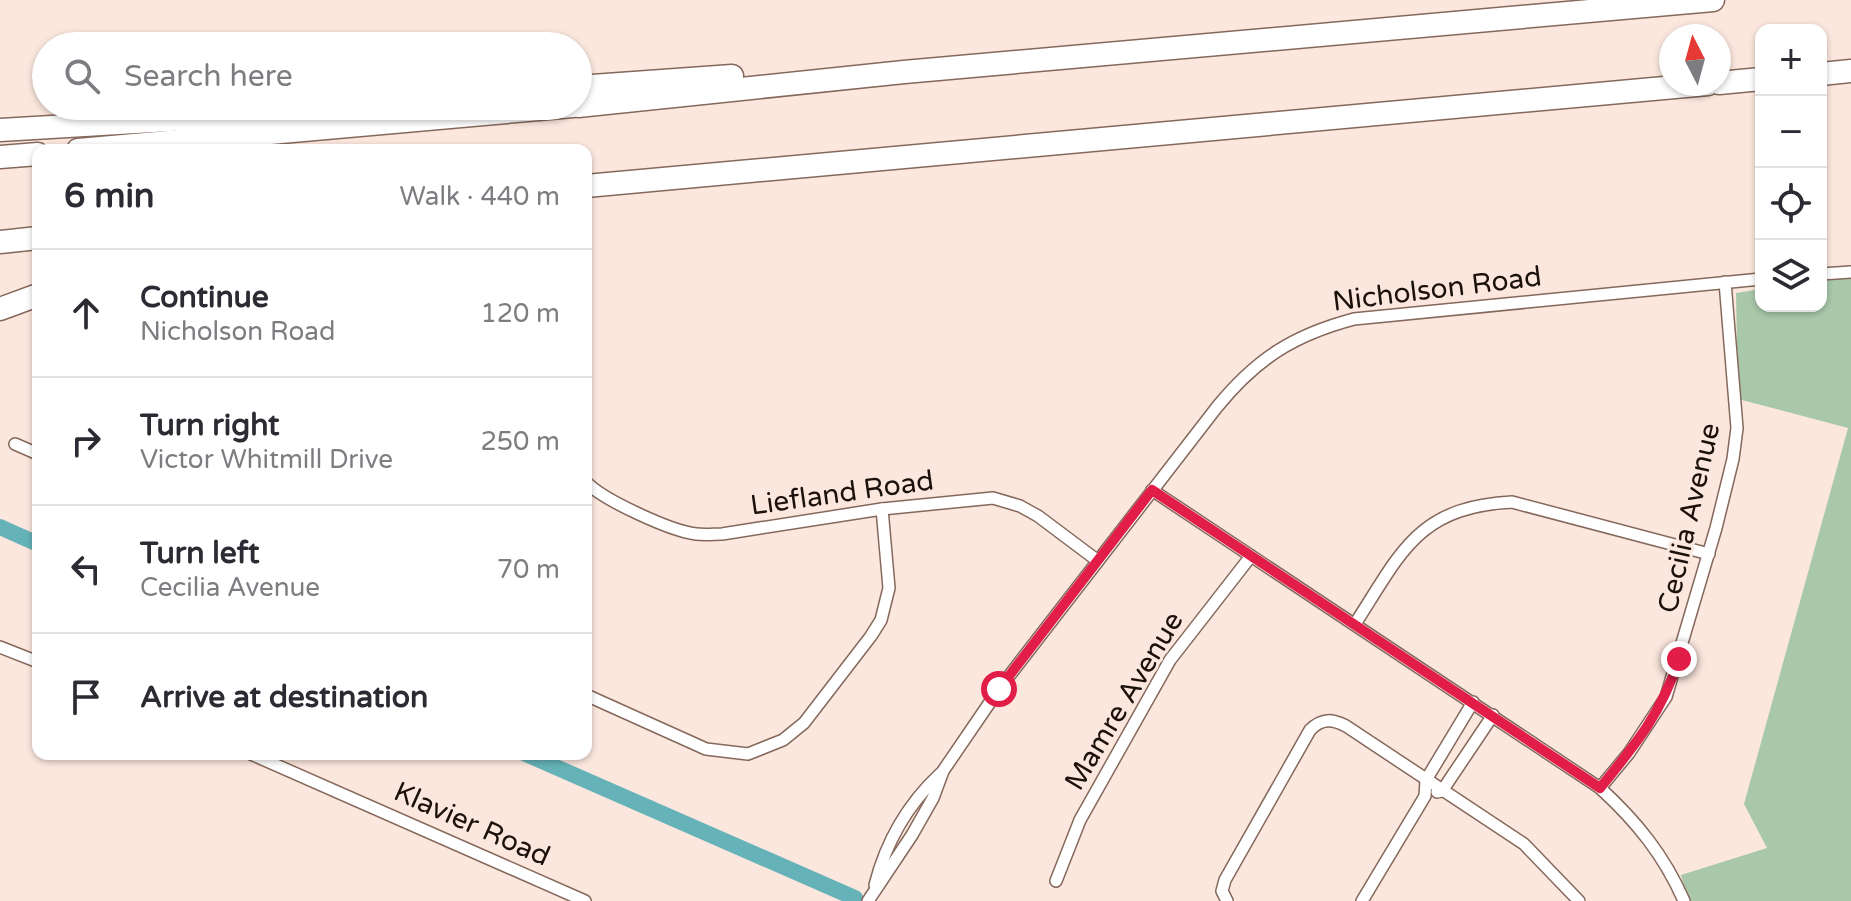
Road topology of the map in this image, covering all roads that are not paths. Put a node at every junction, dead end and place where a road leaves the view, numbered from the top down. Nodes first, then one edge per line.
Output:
1 (1713, 0) edge
2 (1851, 71) edge
3 (904, 72) junction
4 (1827, 73) edge
5 (1755, 80) edge
6 (1731, 82) edge
7 (592, 86) edge
8 (1659, 88) edge
9 (592, 104) edge
10 (169, 120) edge
11 (418, 120) edge
12 (0, 130) edge
13 (146, 144) edge
14 (32, 154) edge
15 (0, 157) edge
16 (592, 187) edge
17 (32, 239) edge
18 (0, 242) edge
19 (1851, 272) edge
20 (1827, 274) edge
21 (1755, 280) edge
22 (1725, 282) junction
23 (32, 297) edge
24 (0, 309) edge
25 (15, 444) dead end
26 (32, 451) edge
27 (592, 488) edge
28 (1152, 490) junction
29 (882, 509) junction
30 (1709, 554) junction
31 (1251, 556) junction
32 (1098, 561) junction
33 (1355, 624) junction
34 (0, 647) edge
35 (32, 660) edge
36 (592, 698) edge
37 (1473, 702) junction
38 (1493, 715) junction
39 (265, 760) edge
40 (1426, 780) junction
41 (1600, 788) junction
42 (1442, 791) junction
43 (1425, 796) junction
44 (1056, 881) dead end
45 (585, 901) edge
46 (868, 901) edge
47 (1227, 901) edge
48 (1362, 901) edge
49 (1579, 901) edge
50 (1684, 901) edge

1 - 3 highway
2 - 4 highway
3 - 7 highway
3 - 9 highway
5 - 6 highway
8 - 16 highway
10 - 12 highway
11 - 13 highway
14 - 15 highway
17 - 18 highway
19 - 20 street
21 - 22 street, Nicholson Road
22 - 28 street, Nicholson Road
22 - 30 street, Cecilia Avenue
23 - 24 highway
25 - 26 street
27 - 29 street, Liefland Road
28 - 31 street
28 - 32 street, Nicholson Road
29 - 32 street, Liefland Road
29 - 36 street
30 - 33 street
30 - 41 street, Cecilia Avenue
31 - 33 street
31 - 44 street, Mamre Avenue
32 - 46 street, Nicholson Road
33 - 37 street
34 - 35 street
37 - 38 street
37 - 40 street
38 - 41 street
38 - 42 street
39 - 45 street, Klavier Road
40 - 42 street
40 - 43 street
40 - 47 street
41 - 50 street
42 - 43 street
42 - 49 street
43 - 48 street

